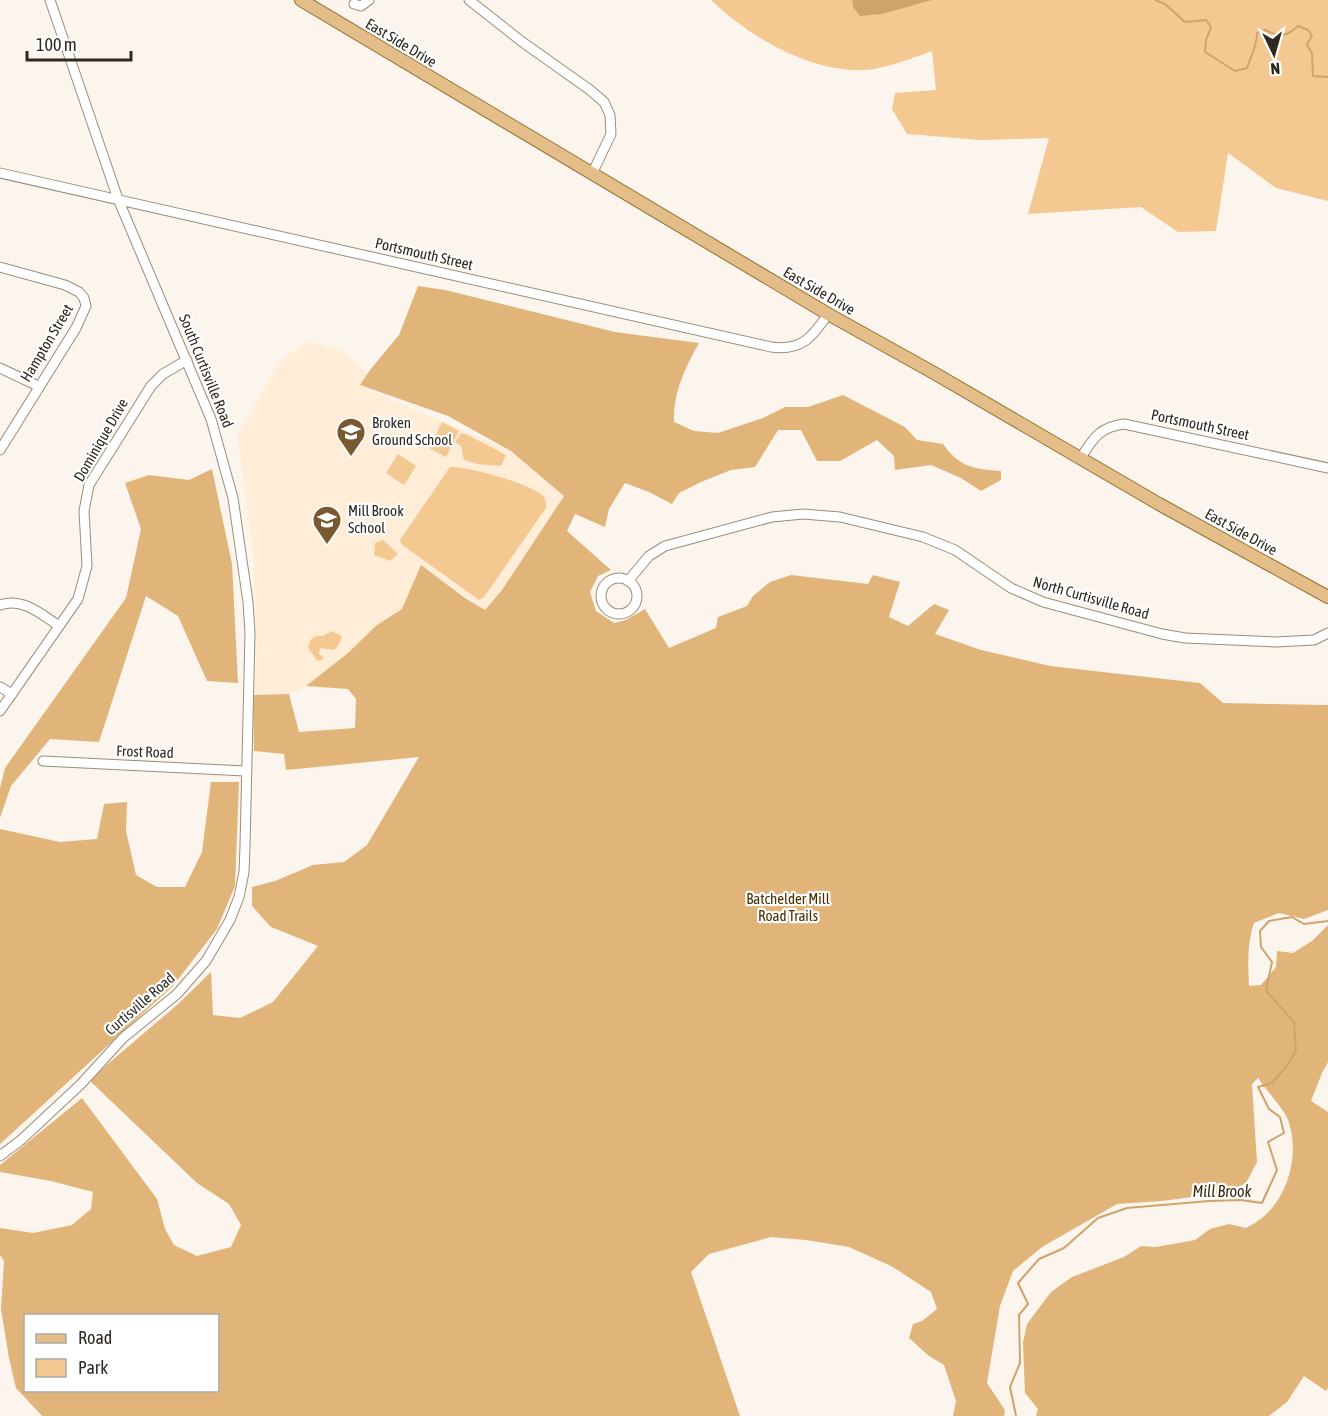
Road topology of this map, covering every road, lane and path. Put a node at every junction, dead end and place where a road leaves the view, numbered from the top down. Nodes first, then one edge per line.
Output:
1 (50, 0) edge
2 (301, 0) edge
3 (369, 0) edge
4 (469, 0) edge
5 (354, 4) dead end
6 (0, 173) edge
7 (592, 174) junction
8 (118, 199) junction
9 (0, 267) edge
10 (828, 314) junction
11 (187, 360) junction
12 (0, 368) edge
13 (38, 386) junction
14 (0, 450) edge
15 (1080, 459) junction
16 (1328, 468) edge
17 (628, 581) dead end
18 (1328, 597) edge
19 (0, 605) edge
20 (59, 626) junction
21 (1328, 633) edge
22 (0, 687) edge
23 (12, 694) junction
24 (0, 711) edge
25 (44, 761) dead end
26 (245, 771) junction
27 (0, 1156) edge

1 - 8 street, South Curtisville Road
2 - 7 main road, East Side Drive
3 - 5 street
4 - 7 street
6 - 8 street, Portsmouth Street
7 - 10 main road, East Side Drive
8 - 10 street, Portsmouth Street
8 - 11 street, South Curtisville Road
9 - 13 street, Hampton Street
10 - 15 main road, East Side Drive
11 - 20 street, Dominique Drive
11 - 26 street, South Curtisville Road
12 - 13 street
13 - 14 street, Hampton Street
15 - 16 street, Portsmouth Street
15 - 18 main road, East Side Drive
17 - 21 street, North Curtisville Road
19 - 20 street
20 - 23 street, Dominique Drive
22 - 23 street
23 - 24 street, Dominique Drive
25 - 26 street, Frost Road
26 - 27 street, Curtisville Road

